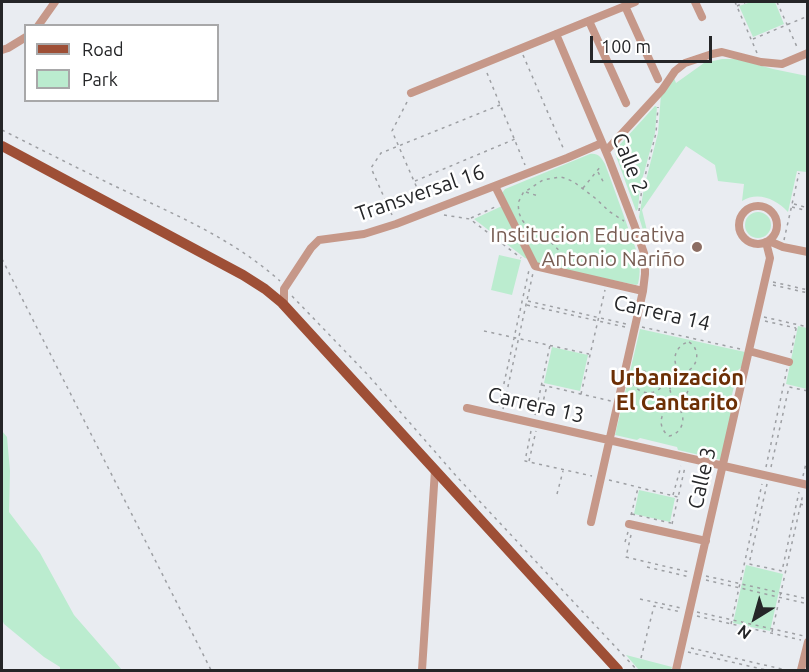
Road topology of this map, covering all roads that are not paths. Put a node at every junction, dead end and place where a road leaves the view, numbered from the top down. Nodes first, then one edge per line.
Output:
1 (55, 2) edge
2 (636, 2) edge
3 (695, 2) edge
4 (625, 6) junction
5 (702, 17) dead end
6 (589, 21) junction
7 (39, 24) edge
8 (556, 34) junction
9 (24, 38) edge
10 (2, 50) edge
11 (804, 55) edge
12 (658, 79) dead end
13 (411, 93) road end
14 (626, 103) dead end
15 (2, 146) edge
16 (604, 147) junction
17 (495, 186) junction
18 (807, 252) edge
19 (284, 289) junction
20 (643, 291) junction
21 (270, 292) junction
22 (284, 305) junction
23 (749, 351) junction
24 (789, 362) dead end
25 (466, 408) dead end
26 (609, 440) junction
27 (723, 465) junction
28 (435, 470) junction
29 (804, 484) edge
30 (591, 522) dead end
31 (632, 525) road end
32 (706, 542) junction
33 (807, 641) edge
34 (422, 670) edge
35 (618, 670) edge
36 (676, 670) edge
37 (801, 670) edge

1 - 7 street
2 - 4 street
3 - 5 street
4 - 6 street
4 - 12 street
6 - 8 street
6 - 14 street
8 - 13 street
8 - 16 street, Calle 2
9 - 10 street
11 - 16 street
15 - 21 main road
16 - 17 street, Transversal 16
16 - 20 street, Calle 2
17 - 19 street, Transversal 16
17 - 20 street
18 - 23 street, Calle 3
19 - 21 street
19 - 22 street
20 - 26 street, Calle 2
21 - 22 main road
22 - 28 main road
23 - 24 street
23 - 27 street, Calle 3
25 - 26 street, Carrera 13
26 - 27 street, Carrera 13
26 - 30 street, Calle 2
27 - 29 street, Carrera 13
27 - 32 street, Calle 3
28 - 34 street
28 - 35 main road
31 - 32 street
32 - 36 street, Calle 3
33 - 37 street

